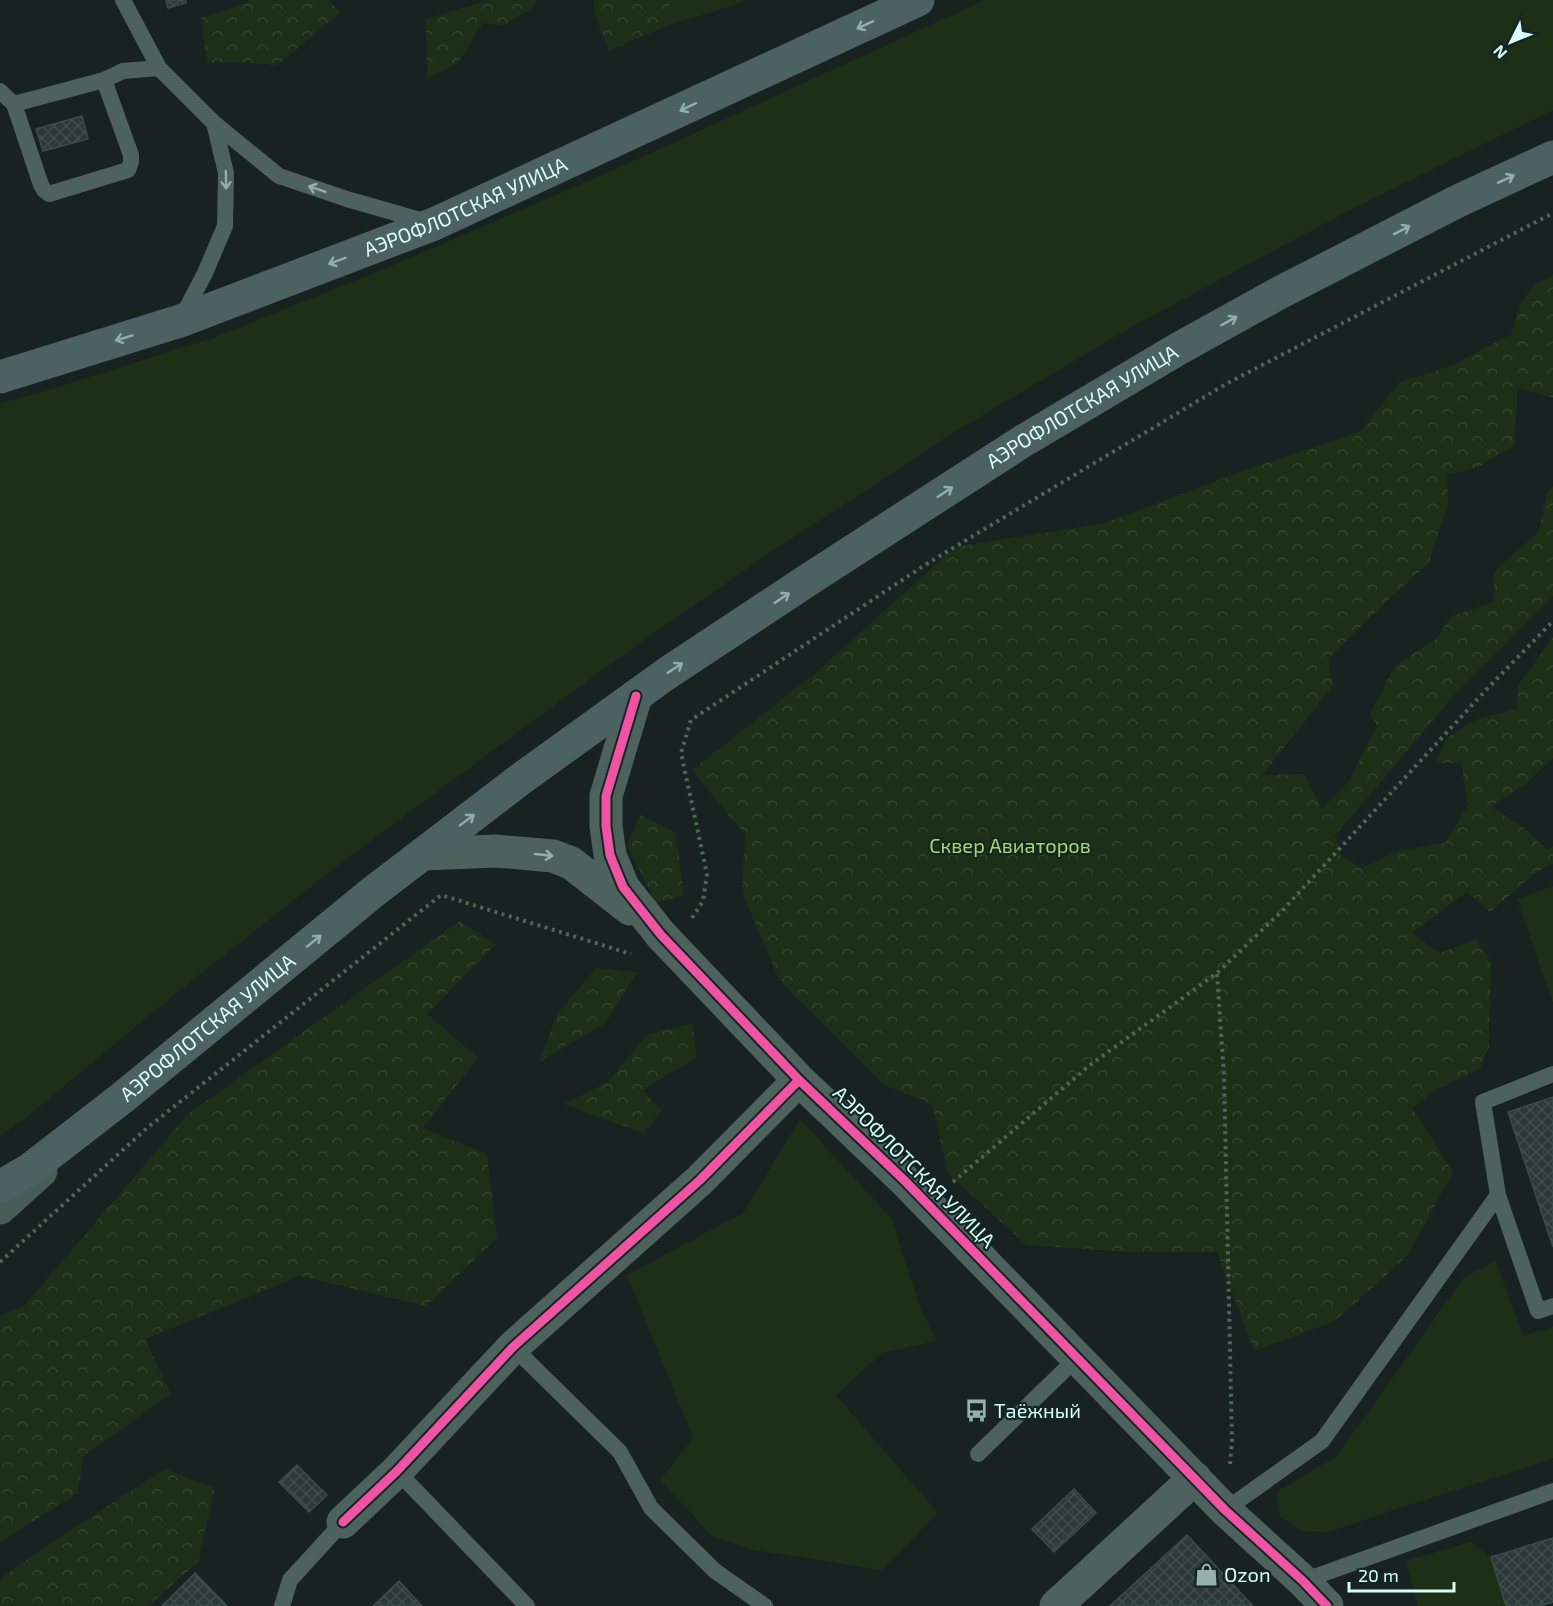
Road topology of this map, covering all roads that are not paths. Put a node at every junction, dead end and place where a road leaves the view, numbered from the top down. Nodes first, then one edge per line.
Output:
1 (123, 0) edge
2 (918, 0) edge
3 (159, 68) junction
4 (104, 80) junction
5 (0, 91) edge
6 (14, 104) junction
7 (214, 123) junction
8 (1553, 157) edge
9 (434, 224) junction
10 (180, 321) junction
11 (0, 377) edge
12 (636, 696) junction
13 (423, 854) junction
14 (667, 941) junction
15 (1553, 1074) edge
16 (799, 1080) junction
17 (122, 1098) junction
18 (0, 1187) edge
19 (1498, 1195) junction
20 (0, 1208) edge
21 (1553, 1306) edge
22 (513, 1347) junction
23 (1078, 1357) junction
24 (978, 1454) dead end
25 (394, 1468) junction
26 (1195, 1478) junction
27 (1553, 1491) edge
28 (1225, 1510) junction
29 (343, 1522) joint
30 (1303, 1581) junction
31 (282, 1606) edge
32 (527, 1606) edge
33 (765, 1606) edge
34 (1056, 1606) edge
35 (1327, 1606) edge

1 - 3 lane
2 -> 9 main road, АЭРОФЛОТСКАЯ УЛИЦА
3 - 4 lane
3 - 7 lane
4 - 6 lane
4 - 6 lane
5 - 6 lane
9 -> 7 lane
7 -> 10 lane
12 -> 8 main road, АЭРОФЛОТСКАЯ УЛИЦА
9 -> 10 main road, АЭРОФЛОТСКАЯ УЛИЦА
10 -> 11 main road, АЭРОФЛОТСКАЯ УЛИЦА
13 -> 12 main road, АЭРОФЛОТСКАЯ УЛИЦА
12 - 14 street, АЭРОФЛОТСКАЯ УЛИЦА
13 -> 14 street, АЭРОФЛОТСКАЯ УЛИЦА
17 -> 13 main road, АЭРОФЛОТСКАЯ УЛИЦА
14 - 16 street, АЭРОФЛОТСКАЯ УЛИЦА
15 - 19 lane
16 - 22 street
16 - 23 street, АЭРОФЛОТСКАЯ УЛИЦА
17 - 18 main road
17 - 20 main road, АЭРОФЛОТСКАЯ УЛИЦА
19 - 21 lane
19 - 28 lane
22 - 25 street
22 - 33 lane
23 - 24 lane
23 - 26 street, АЭРОФЛОТСКАЯ УЛИЦА
25 - 29 street
25 - 32 lane
26 - 28 street, АЭРОФЛОТСКАЯ УЛИЦА
26 - 34 street
27 - 30 lane
28 - 30 street, АЭРОФЛОТСКАЯ УЛИЦА
29 - 31 lane
30 - 35 street, АЭРОФЛОТСКАЯ УЛИЦА

